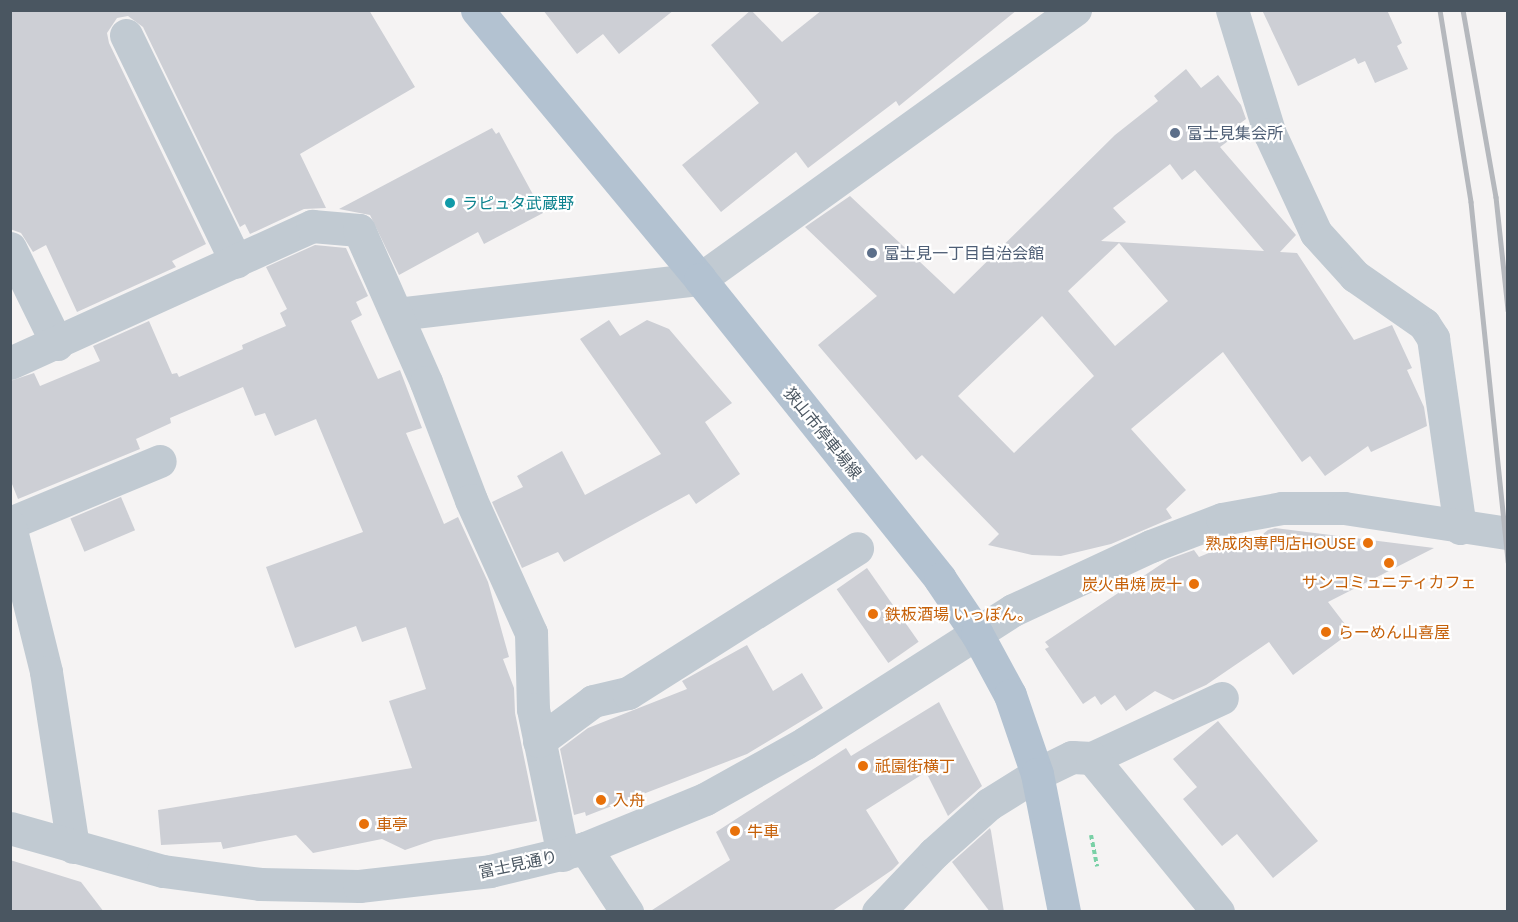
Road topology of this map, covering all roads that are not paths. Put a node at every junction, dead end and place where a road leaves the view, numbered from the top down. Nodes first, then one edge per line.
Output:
1 (477, 10) edge
2 (1075, 10) edge
3 (1232, 10) edge
4 (126, 35) dead end
5 (10, 248) edge
6 (236, 262) junction
7 (700, 279) junction
8 (397, 314) junction
9 (57, 344) junction
10 (10, 363) edge
11 (160, 461) dead end
12 (10, 525) edge
13 (1460, 528) junction
14 (1508, 533) edge
15 (857, 548) dead end
16 (977, 634) junction
17 (1222, 698) dead end
18 (539, 741) junction
19 (1092, 758) junction
20 (1037, 774) junction
21 (14, 833) edge
22 (73, 847) junction
23 (574, 852) junction
24 (627, 912) edge
25 (878, 912) edge
26 (1064, 912) edge
27 (1218, 912) edge

1 - 7 main road, 狭山市停車場線
2 - 7 street
3 - 13 street
4 - 6 street
5 - 9 street
6 - 8 street
6 - 9 street
7 - 8 street
7 - 16 main road, 狭山市停車場線
8 - 18 street
9 - 10 street
11 - 12 street
12 - 22 street
13 - 14 street, 富士見通り
13 - 16 street, 富士見通り
15 - 18 street
16 - 20 main road, 狭山市停車場線
16 - 23 street, 富士見通り
17 - 19 street
18 - 23 street
19 - 20 street
19 - 27 street
20 - 25 street
20 - 26 main road, 狭山市停車場線
21 - 22 street, 富士見通り
22 - 23 street, 富士見通り
23 - 24 street

